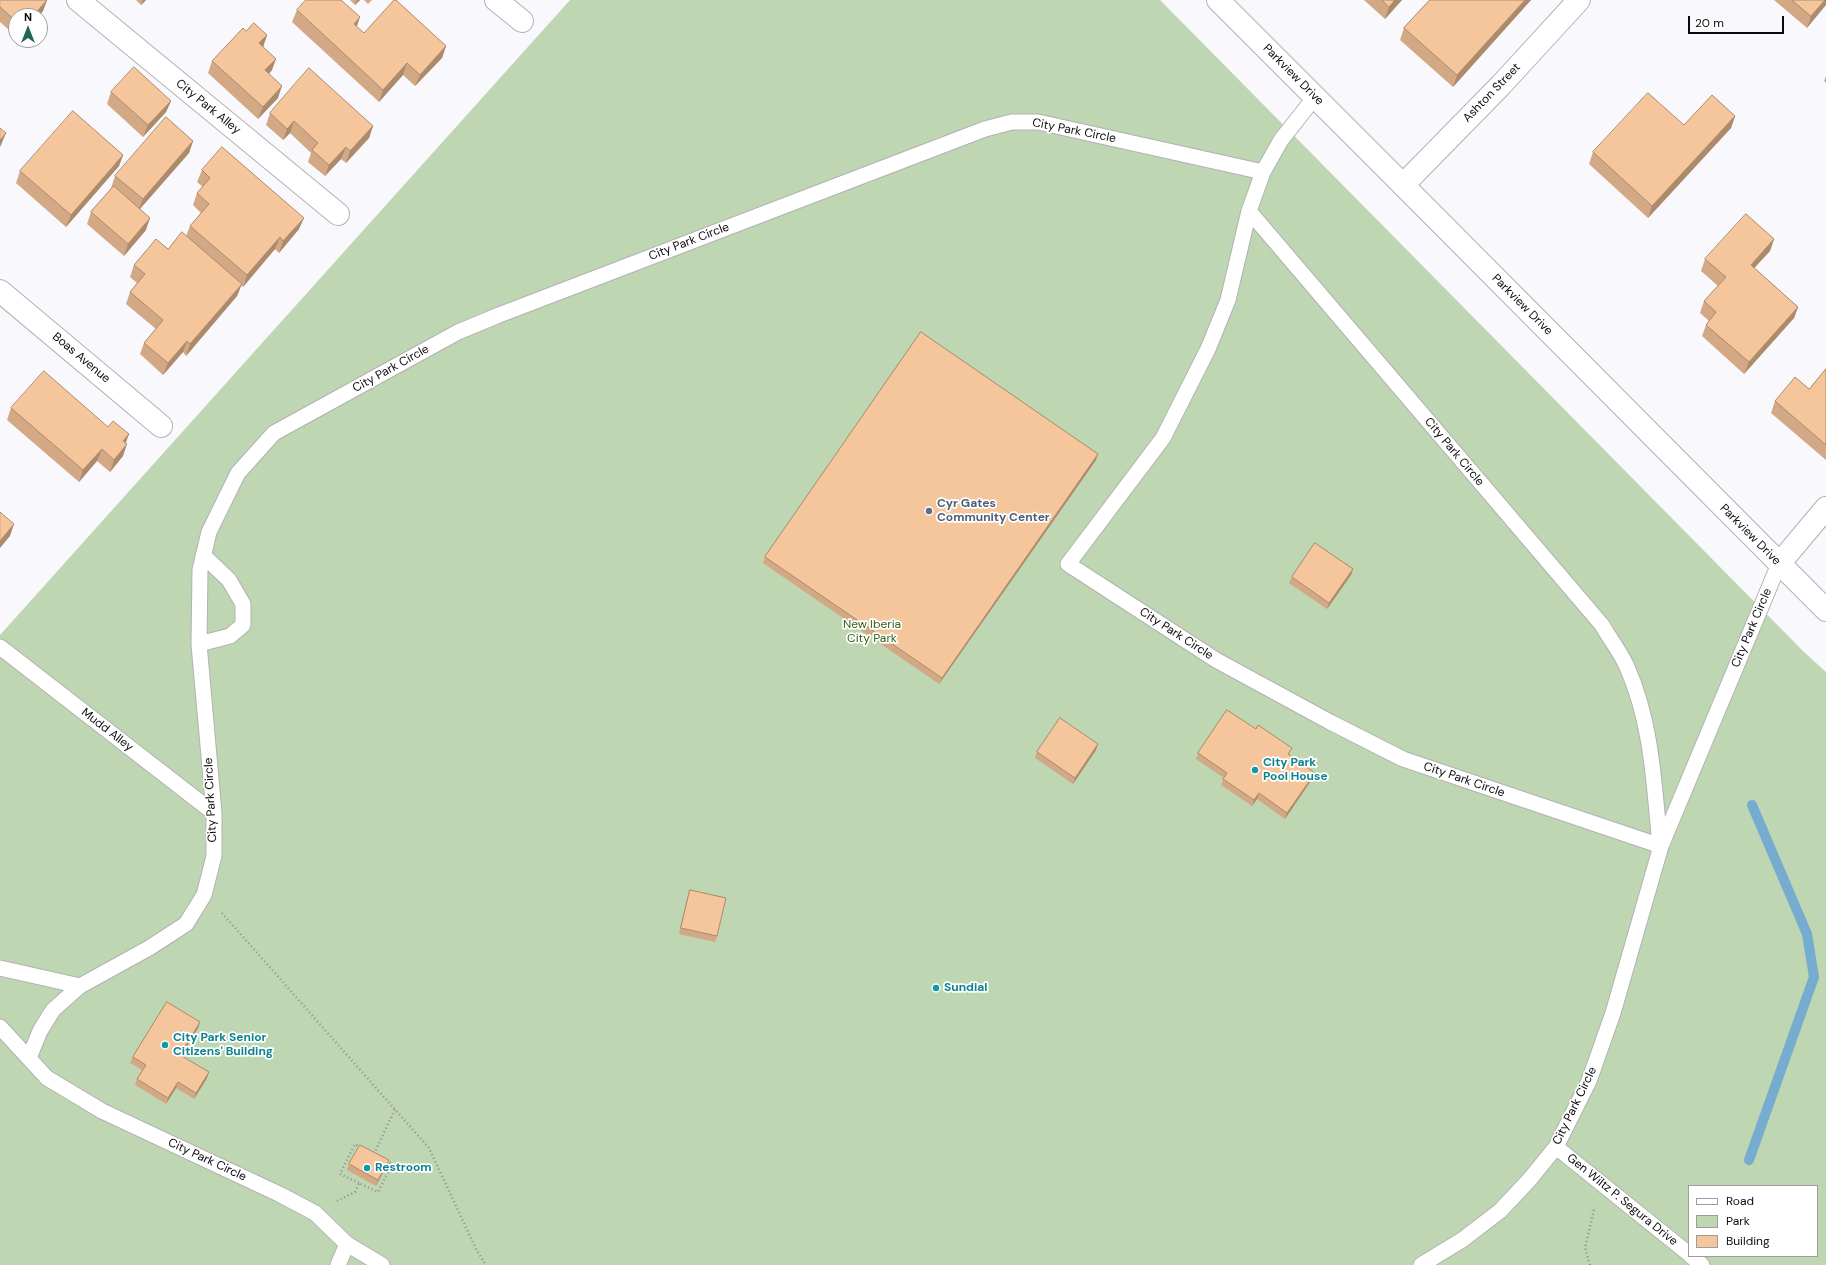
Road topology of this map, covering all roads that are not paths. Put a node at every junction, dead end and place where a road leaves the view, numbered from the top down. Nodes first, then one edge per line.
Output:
1 (78, 0) edge
2 (496, 0) edge
3 (1218, 0) edge
4 (1579, 0) edge
5 (522, 21) dead end
6 (1315, 97) junction
7 (1263, 172) junction
8 (1403, 186) junction
9 (1249, 211) junction
10 (338, 214) dead end
11 (0, 291) edge
12 (161, 426) dead end
13 (1826, 508) edge
14 (203, 555) junction
15 (1779, 564) junction
16 (1826, 610) edge
17 (199, 644) junction
18 (0, 647) edge
19 (214, 813) junction
20 (1660, 846) junction
21 (0, 968) edge
22 (80, 986) junction
23 (0, 1027) edge
24 (29, 1058) junction
25 (1556, 1147) junction
26 (347, 1244) junction
27 (1688, 1253) edge
28 (1692, 1257) edge
29 (338, 1265) edge
30 (382, 1265) edge
31 (1421, 1265) edge
32 (1702, 1265) edge

1 - 10 street, City Park Alley
2 - 5 street
3 - 6 street, Parkview Drive
4 - 8 street, Ashton Street
6 - 7 lane, City Park Circle
6 - 8 street, Parkview Drive
7 - 9 lane, City Park Circle
7 - 14 lane, City Park Circle
8 - 15 street, Parkview Drive
9 - 20 lane, City Park Circle
9 - 20 lane, City Park Circle
11 - 12 street, Boas Avenue
13 - 15 street
14 - 17 lane, City Park Circle
14 - 17 lane
15 - 16 street, Parkview Drive
15 - 20 lane, City Park Circle
17 - 19 lane, City Park Circle
18 - 19 lane, Mudd Alley
19 - 22 lane, City Park Circle
20 - 25 lane, City Park Circle
21 - 22 lane
22 - 24 lane, City Park Circle
23 - 24 lane, City Park Circle
24 - 26 lane, City Park Circle
25 - 27 lane, Gen Wiltz P. Segura Drive
25 - 31 lane, City Park Circle
26 - 29 lane
26 - 30 lane, City Park Circle
28 - 32 lane, Gen Wiltz P. Segura Drive

